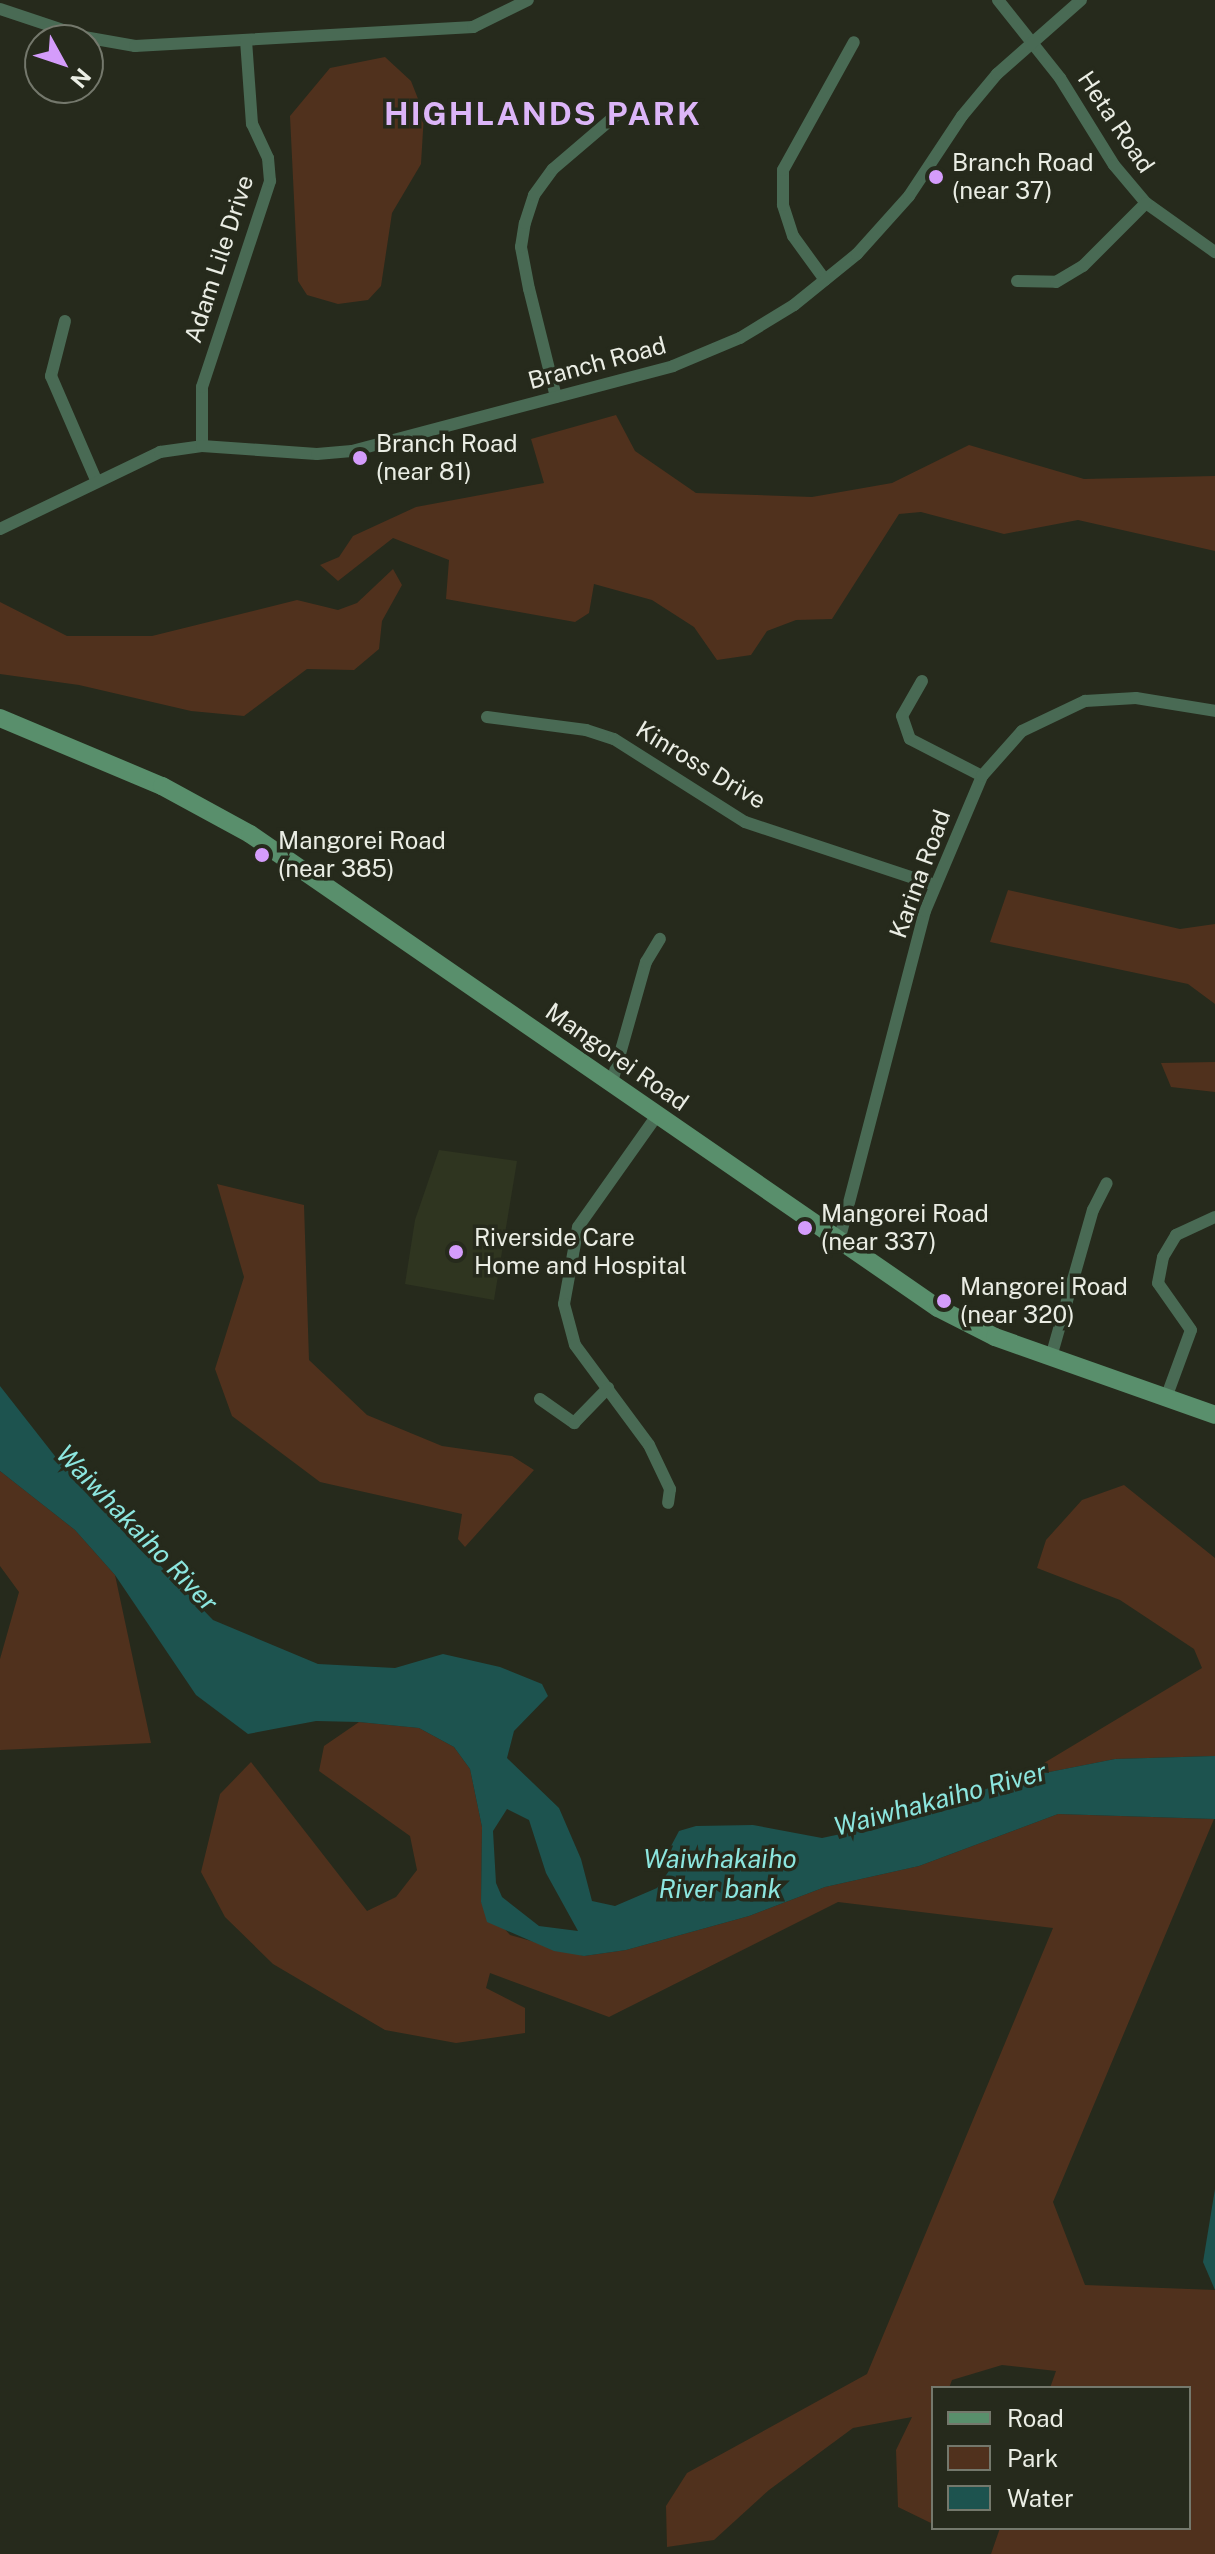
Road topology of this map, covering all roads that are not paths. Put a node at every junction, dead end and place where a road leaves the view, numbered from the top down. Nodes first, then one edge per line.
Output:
1 (528, 0) edge
2 (998, 0) edge
3 (1081, 0) edge
4 (0, 9) edge
5 (1032, 38) junction
6 (246, 40) junction
7 (854, 42) dead end
8 (622, 110) dead end
9 (1146, 203) junction
10 (1215, 252) edge
11 (825, 280) junction
12 (1017, 281) dead end
13 (65, 321) dead end
14 (556, 397) junction
15 (202, 446) junction
16 (96, 480) junction
17 (0, 529) edge
18 (922, 681) dead end
19 (1215, 711) edge
20 (487, 717) dead end
21 (0, 718) edge
22 (982, 776) junction
23 (934, 885) junction
24 (660, 939) dead end
25 (612, 1082) junction
26 (658, 1114) junction
27 (1107, 1183) dead end
28 (1215, 1217) edge
29 (839, 1241) junction
30 (1051, 1357) junction
31 (608, 1388) junction
32 (1166, 1398) junction
33 (540, 1399) dead end
34 (1215, 1415) edge
35 (668, 1503) dead end

1 - 6 street
2 - 5 street, Heta Road
3 - 5 street, Branch Road
4 - 6 street
5 - 9 street, Heta Road
5 - 11 street, Branch Road
6 - 15 street, Adam Lile Drive
7 - 11 street
8 - 14 street
9 - 10 street, Heta Road
9 - 12 street
11 - 14 street, Branch Road
13 - 16 street
14 - 15 street, Branch Road
15 - 16 street, Branch Road
16 - 17 street, Branch Road
18 - 22 street
19 - 22 street, Karina Road
20 - 23 street, Kinross Drive
21 - 25 street, Mangorei Road
22 - 23 street, Karina Road
23 - 29 street, Karina Road
24 - 25 street
25 - 26 street, Mangorei Road
26 - 29 street, Mangorei Road
26 - 31 street
27 - 30 street
28 - 32 street
29 - 30 street, Mangorei Road
30 - 32 street, Mangorei Road
31 - 33 street
31 - 35 street
32 - 34 street, Mangorei Road

